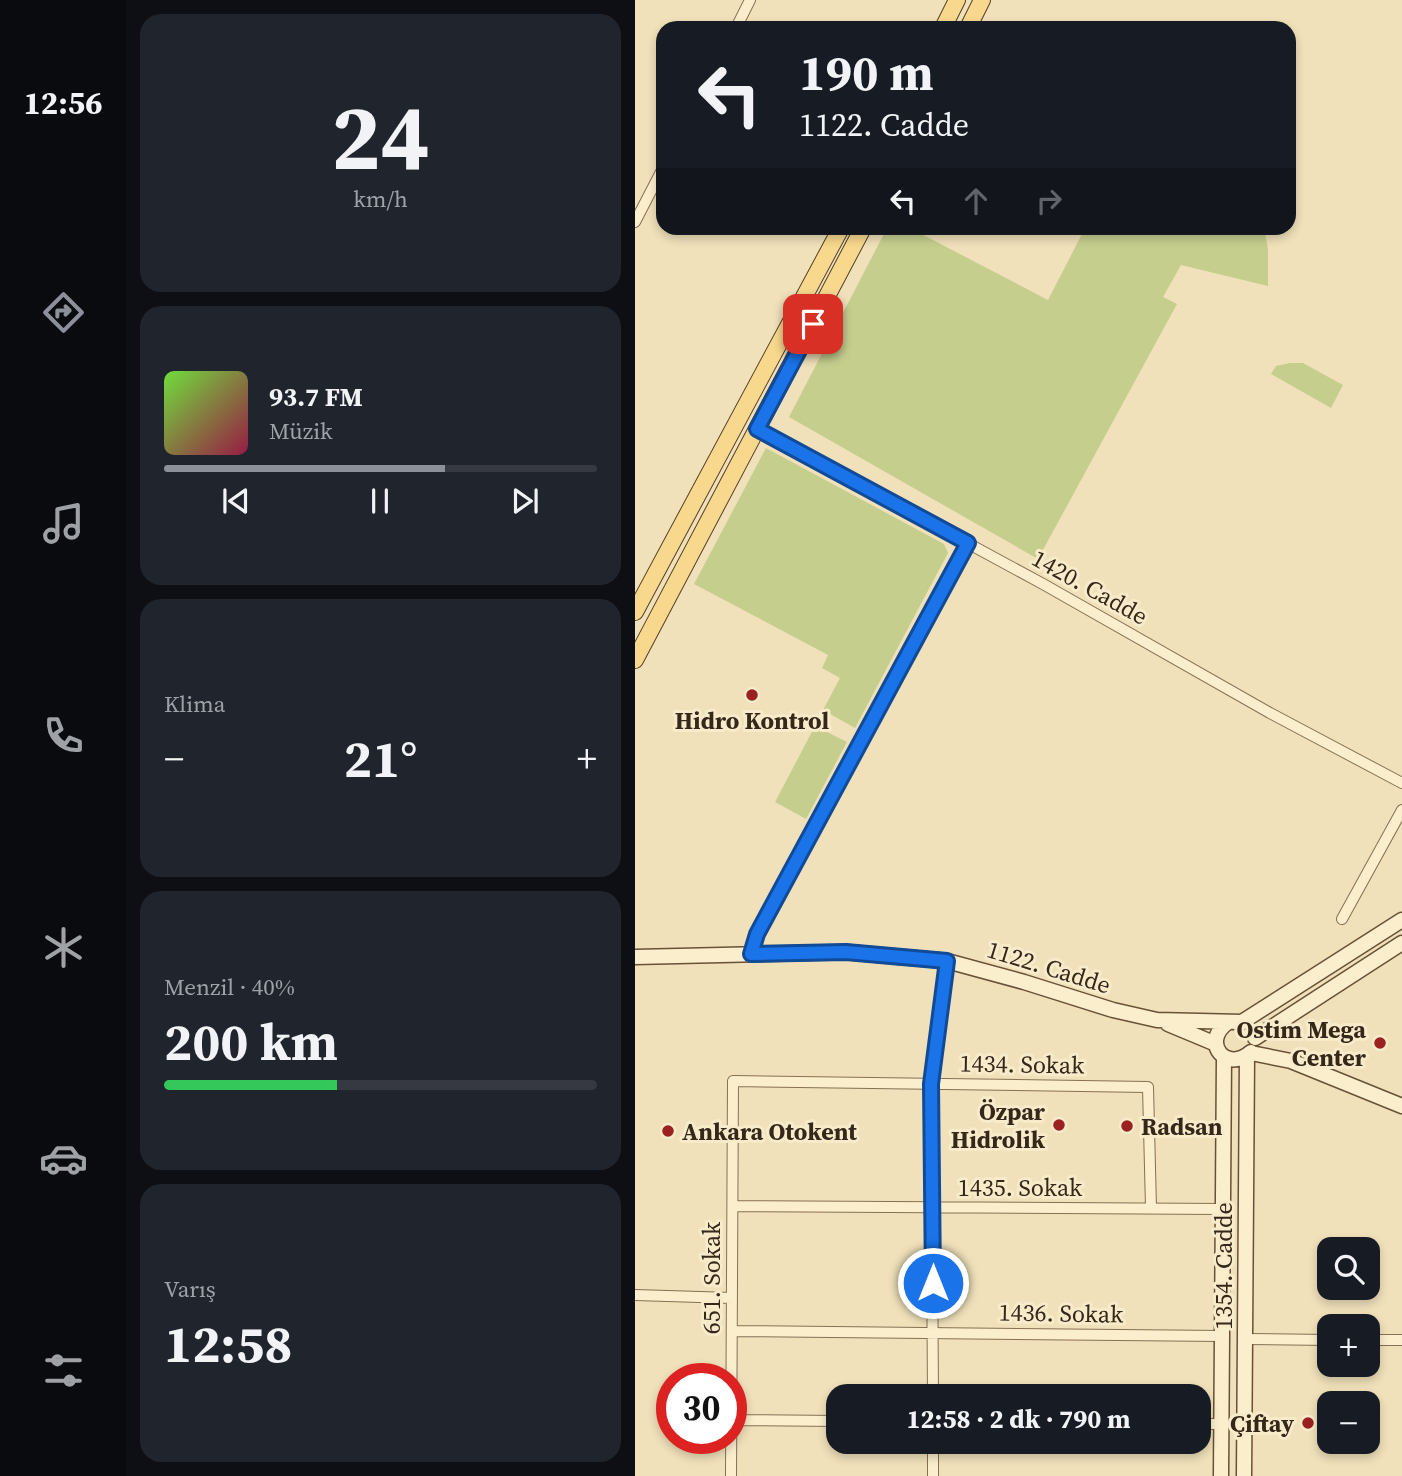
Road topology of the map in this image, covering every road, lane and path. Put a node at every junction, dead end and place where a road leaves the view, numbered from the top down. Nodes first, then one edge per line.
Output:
1 (750, 0) edge
2 (957, 0) edge
3 (982, 0) edge
4 (740, 21) edge
5 (946, 21) edge
6 (972, 21) edge
7 (656, 182) edge
8 (635, 222) edge
9 (837, 235) edge
10 (859, 235) edge
11 (757, 429) junction
12 (968, 543) junction
13 (635, 612) edge
14 (635, 660) edge
15 (1402, 783) edge
16 (1402, 810) edge
17 (1342, 919) dead end
18 (1402, 920) edge
19 (1401, 944) edge
20 (751, 954) junction
21 (635, 957) edge
22 (947, 961) junction
23 (1157, 1020) junction
24 (1234, 1023) junction
25 (1252, 1048) junction
26 (1220, 1051) junction
27 (733, 1081) joint
28 (931, 1084) junction
29 (1402, 1106) edge
30 (732, 1206) junction
31 (932, 1207) junction
32 (1151, 1208) junction
33 (1223, 1209) junction
34 (635, 1295) edge
35 (732, 1298) junction
36 (732, 1331) junction
37 (933, 1333) junction
38 (1222, 1336) junction
39 (1245, 1339) junction
40 (1317, 1340) edge
41 (1380, 1340) edge
42 (1402, 1340) edge
43 (732, 1363) edge
44 (933, 1384) edge
45 (747, 1420) edge
46 (826, 1421) edge
47 (1211, 1424) edge
48 (1222, 1424) junction
49 (731, 1454) edge
50 (933, 1454) edge
51 (731, 1476) edge
52 (934, 1476) edge
53 (1221, 1476) edge
54 (1244, 1476) edge

1 - 4 street
2 - 5 main road
3 - 6 main road
7 - 8 street
9 - 13 main road
10 - 11 main road
11 - 12 street, 1420. Cadde
11 - 14 main road
12 - 15 street, 1420. Cadde
12 - 20 street
16 - 17 street
18 - 24 main road, 1354. Cadde
19 - 25 main road
20 - 21 main road, 1122. Cadde
20 - 22 main road, 1122. Cadde
22 - 23 main road, 1122. Cadde
22 - 28 street
23 - 24 main road
23 - 26 main road
24 - 25 main road
24 - 26 main road, 1354. Cadde
25 - 26 main road
25 - 29 main road
25 - 39 main road, 1354. Cadde
26 - 33 main road, 1354. Cadde
27 - 28 street, 1434. Sokak
27 - 30 street, 651. Sokak
28 - 31 street
28 - 32 street, 1434. Sokak
30 - 31 street, 1435. Sokak
30 - 35 street, 651. Sokak
31 - 32 street, 1435. Sokak
31 - 37 street
32 - 33 street, 1435. Sokak
33 - 38 main road, 1354. Cadde
34 - 35 street
35 - 36 street, 651. Sokak
36 - 37 street, 1436. Sokak
36 - 43 street, 651. Sokak
37 - 38 street, 1436. Sokak
37 - 44 street
38 - 48 main road, 1354. Cadde
39 - 40 street
39 - 54 main road, 1354. Cadde
41 - 42 street
45 - 46 street
47 - 48 street
48 - 53 main road, 1354. Cadde
49 - 51 street, 651. Sokak
50 - 52 street

